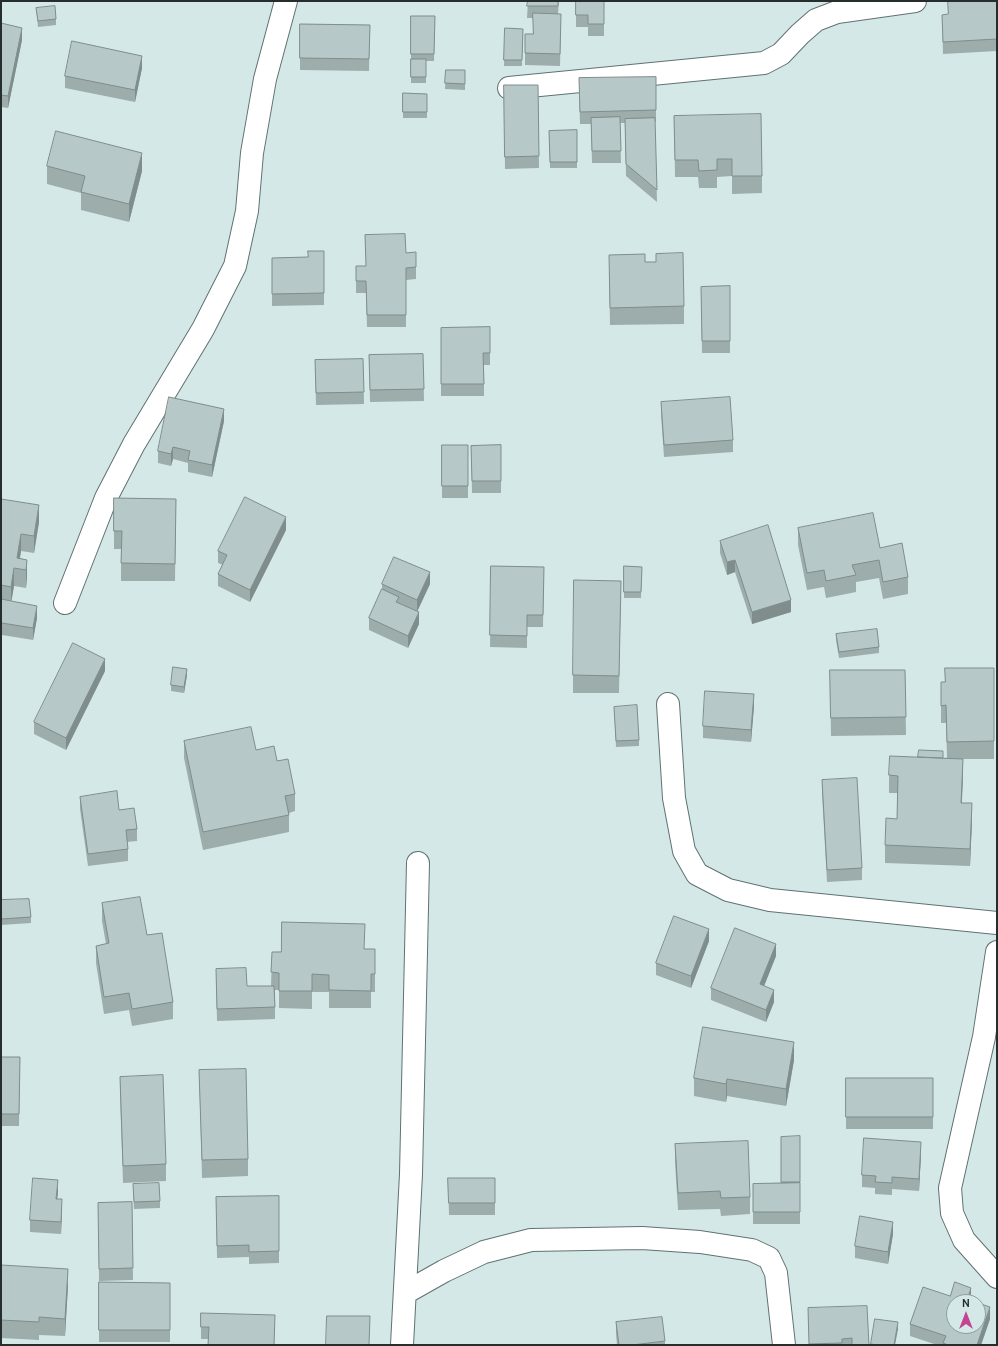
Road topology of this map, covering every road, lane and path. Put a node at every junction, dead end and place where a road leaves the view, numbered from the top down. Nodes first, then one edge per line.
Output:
1 (286, 1) edge
2 (915, 1) edge
3 (509, 88) edge
4 (65, 603) dead end
5 (668, 704) dead end
6 (418, 863) dead end
7 (997, 922) edge
8 (997, 952) edge
9 (997, 1277) edge
10 (405, 1293) junction
11 (402, 1345) edge
12 (784, 1345) edge

1 - 4 street
2 - 3 street
5 - 7 street
6 - 10 street
8 - 9 street
10 - 11 street
10 - 12 street

